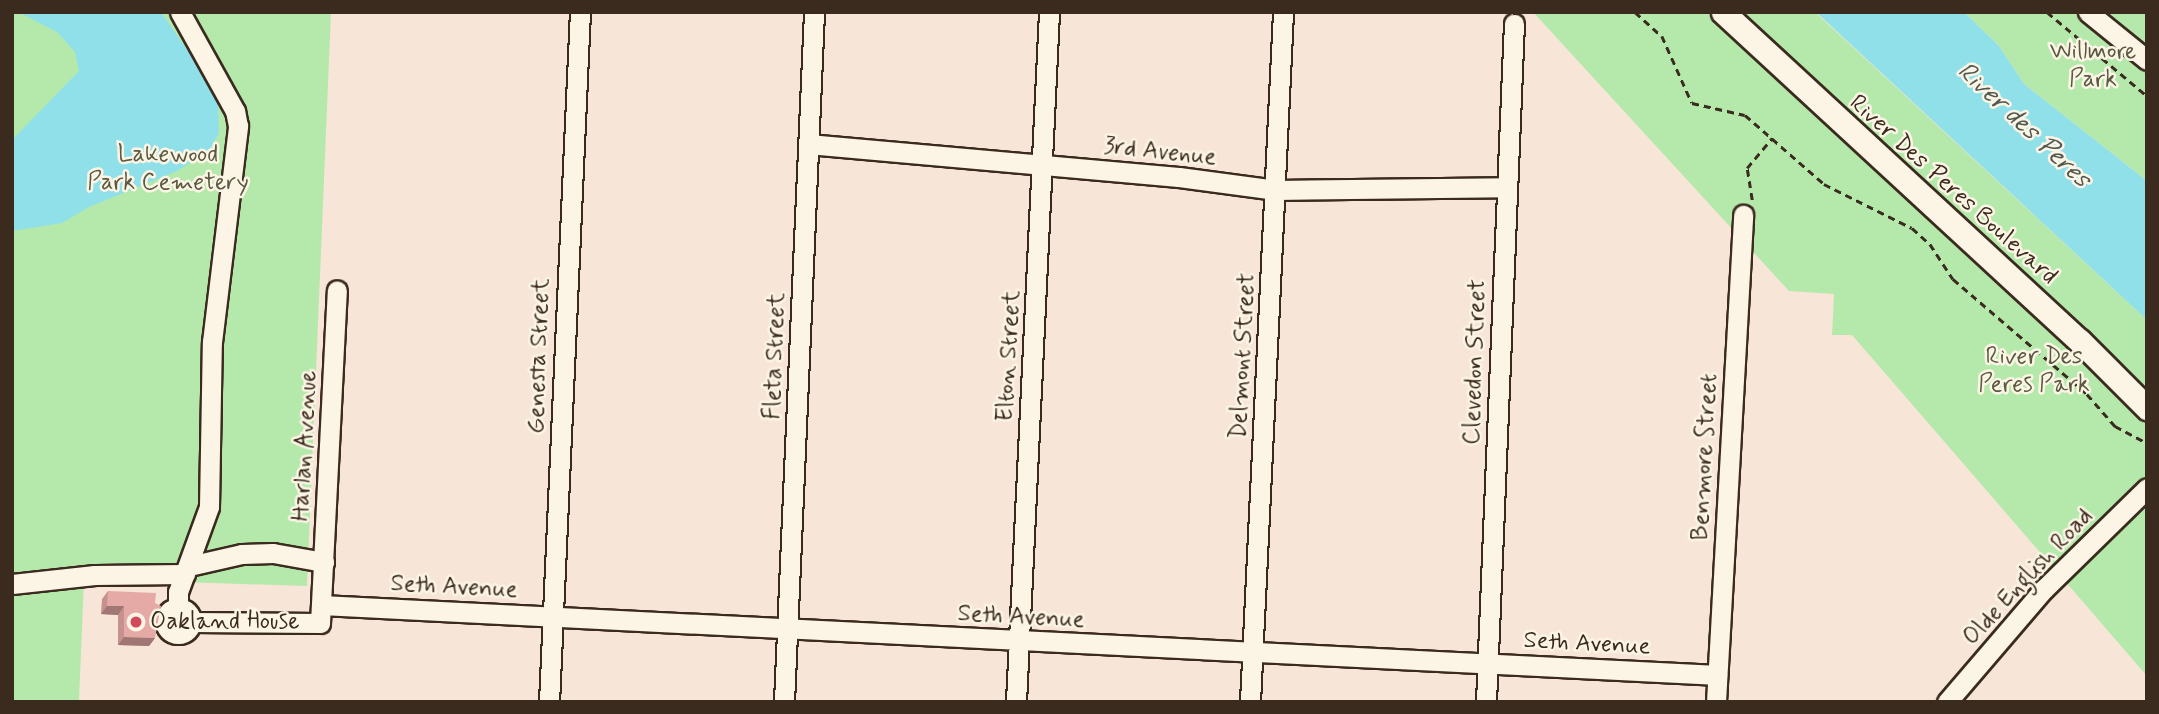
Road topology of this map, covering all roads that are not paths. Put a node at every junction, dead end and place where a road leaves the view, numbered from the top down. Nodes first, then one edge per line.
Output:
1 (180, 12) edge
2 (580, 12) edge
3 (814, 12) edge
4 (1049, 12) edge
5 (1283, 12) edge
6 (1723, 12) edge
7 (2088, 12) edge
8 (1514, 24) dead end
9 (2147, 60) edge
10 (808, 144) junction
11 (1044, 166) junction
12 (1506, 187) junction
13 (1276, 190) junction
14 (1743, 215) road end
15 (337, 290) dead end
16 (2147, 408) edge
17 (2147, 488) edge
18 (324, 562) junction
19 (187, 570) junction
20 (12, 584) edge
21 (321, 605) junction
22 (553, 617) junction
23 (787, 629) junction
24 (1019, 641) junction
25 (1252, 653) junction
26 (1488, 664) junction
27 (1717, 675) junction
28 (549, 702) edge
29 (784, 702) edge
30 (1016, 702) edge
31 (1250, 702) edge
32 (1486, 702) edge
33 (1716, 702) edge
34 (1947, 702) edge

1 - 19 street
2 - 22 street, Genesta Street
3 - 10 street, Fleta Street
4 - 11 street, Elton Street
5 - 13 street, Delmont Street
6 - 16 main road, River Des Peres Boulevard
7 - 9 street
8 - 12 street, Clevedon Street
10 - 11 street, 3rd Avenue
10 - 23 street, Fleta Street
11 - 13 street, 3rd Avenue
11 - 24 street, Elton Street
12 - 13 street, 3rd Avenue
12 - 26 street, Clevedon Street
13 - 25 street, Delmont Street
14 - 27 street, Benmore Street
15 - 18 street, Harlan Avenue
17 - 34 street, Olde English Road
18 - 19 street
18 - 21 street, Harlan Avenue
19 - 20 street
19 - 21 street
21 - 22 street, Seth Avenue
22 - 23 street, Seth Avenue
22 - 28 street, Genesta Street
23 - 24 street, Seth Avenue
23 - 29 street, Fleta Street
24 - 25 street, Seth Avenue
24 - 30 street, Elton Street
25 - 26 street, Seth Avenue
25 - 31 street, Delmont Street
26 - 27 street, Seth Avenue
26 - 32 street, Clevedon Street
27 - 33 street, Benmore Street

